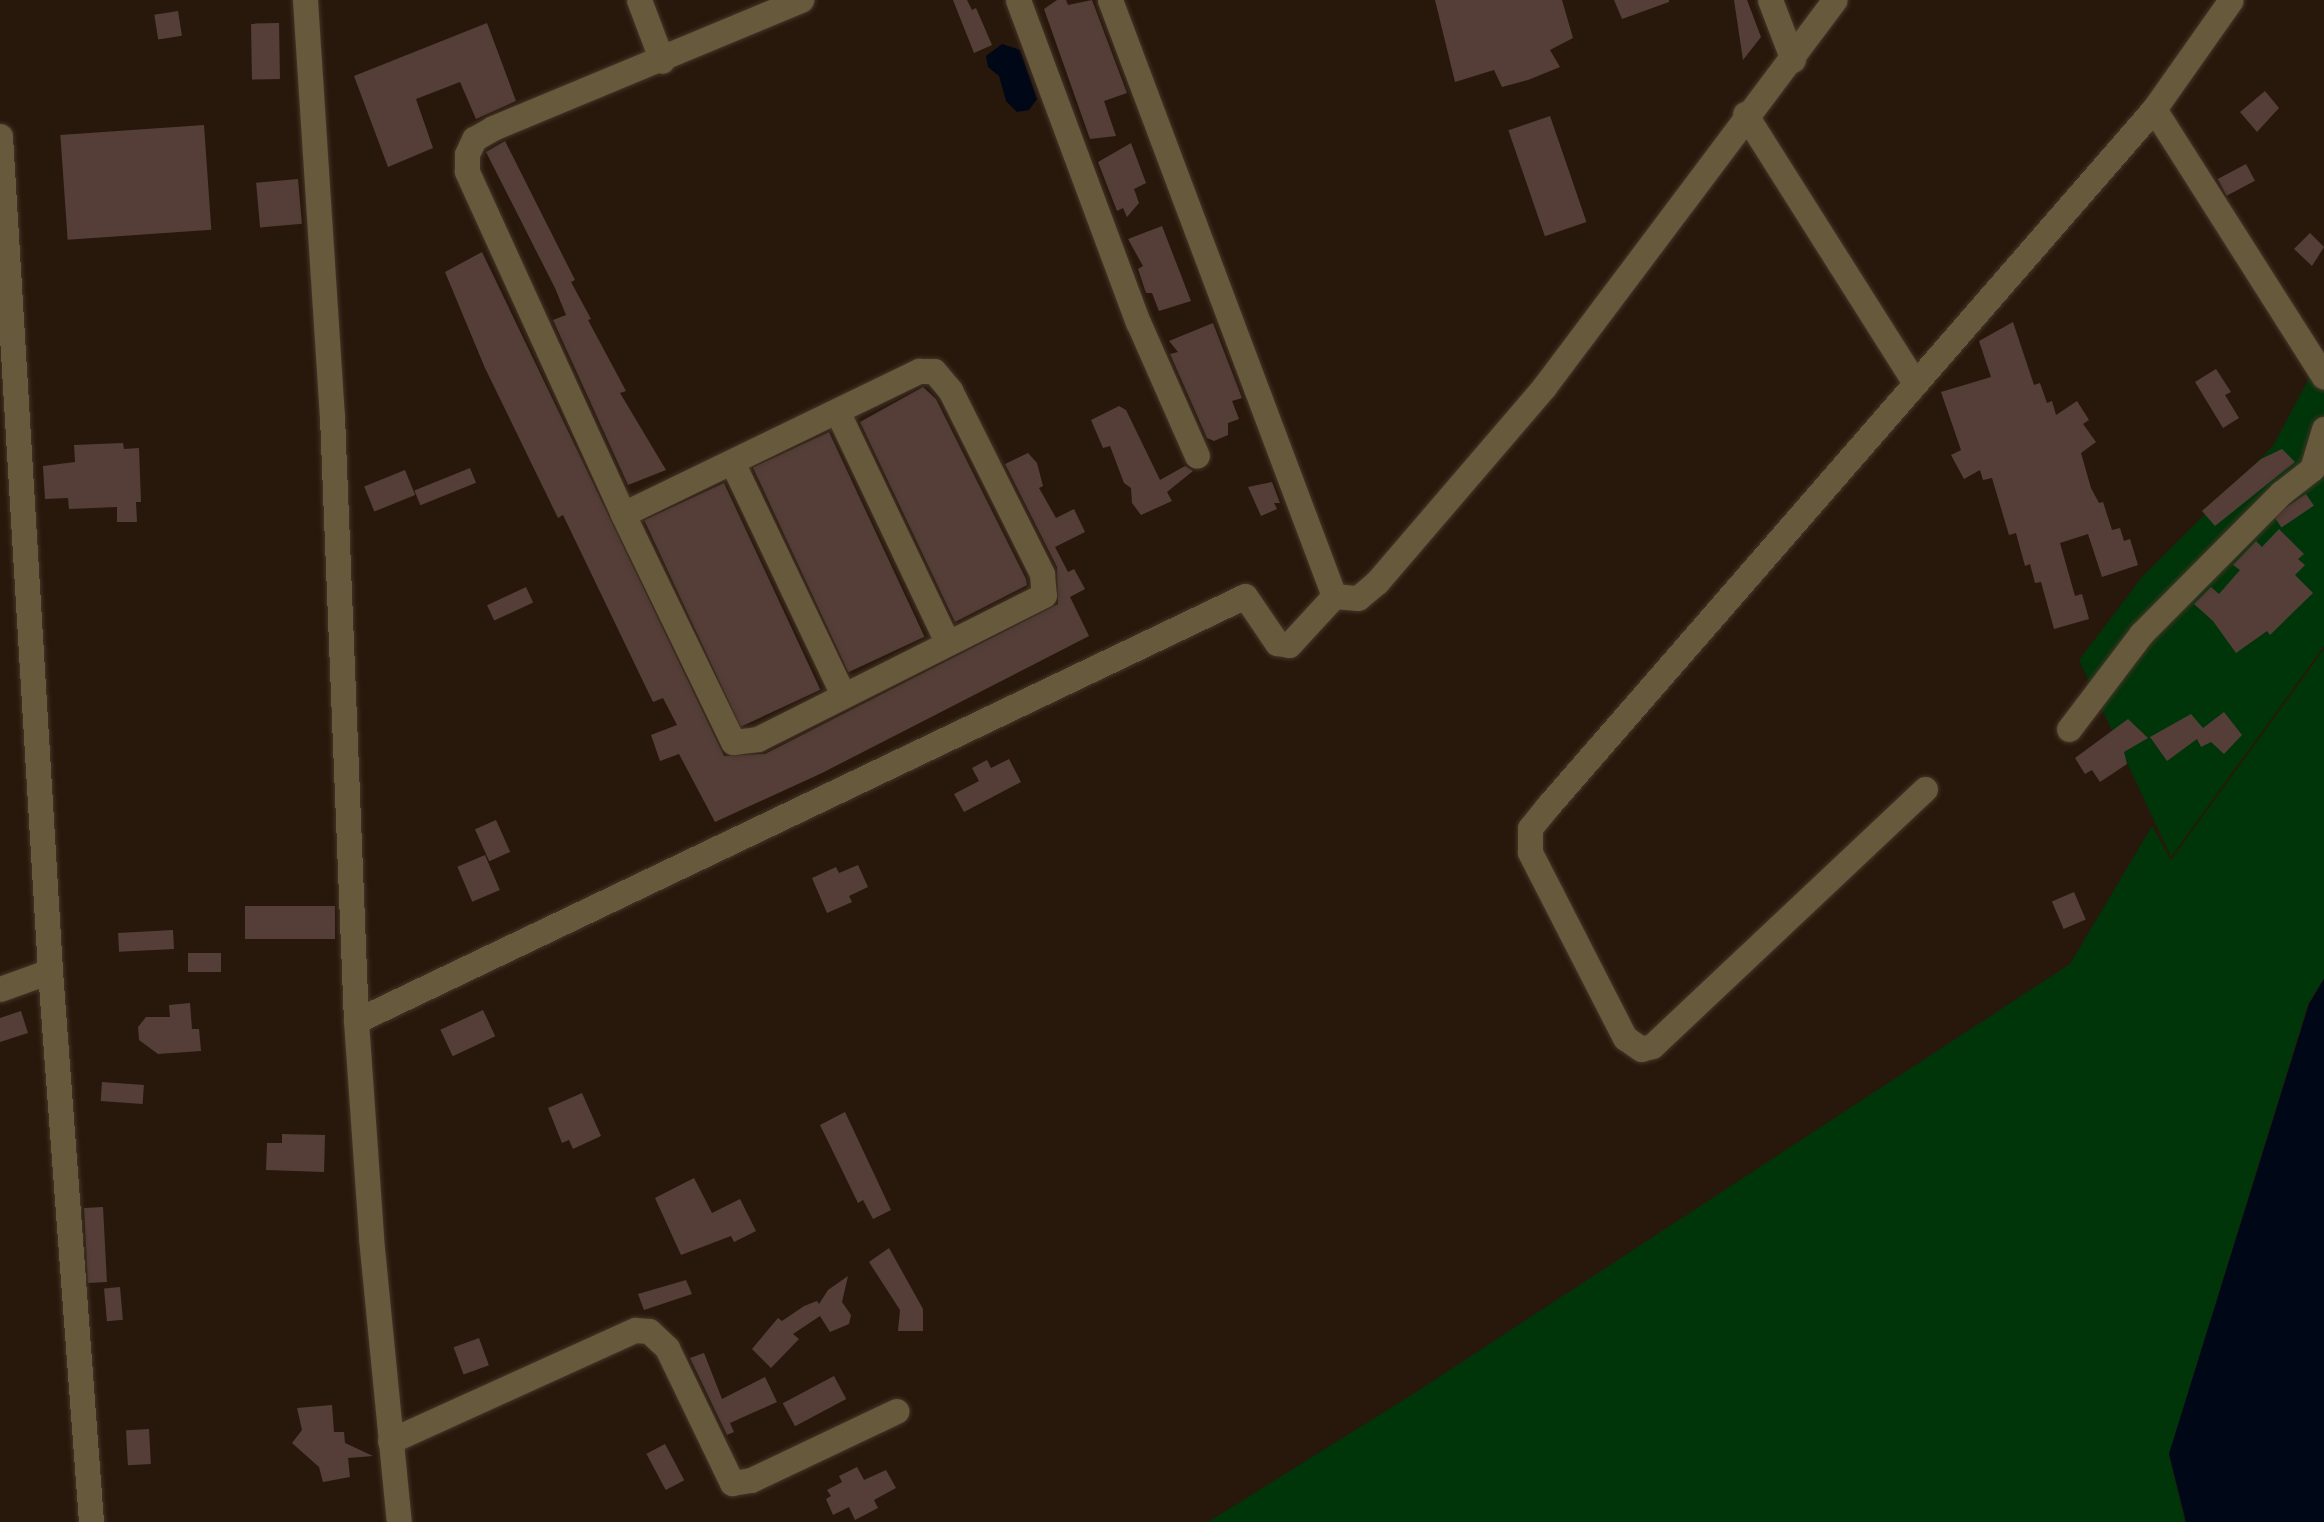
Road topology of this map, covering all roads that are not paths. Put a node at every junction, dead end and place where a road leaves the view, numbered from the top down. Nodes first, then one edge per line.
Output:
1 (305, 0) edge
2 (640, 0) edge
3 (800, 0) edge
4 (1018, 0) edge
5 (1110, 0) edge
6 (1770, 0) edge
7 (1835, 0) edge
8 (2232, 0) edge
9 (1792, 60) junction
10 (662, 61) junction
11 (2154, 108) junction
12 (1745, 114) junction
13 (0, 136) edge
14 (2324, 377) edge
15 (1915, 384) junction
16 (837, 411) junction
17 (2324, 429) edge
18 (1196, 456) dead end
19 (732, 464) junction
20 (622, 514) junction
21 (1334, 596) junction
22 (946, 640) junction
23 (842, 693) junction
24 (2069, 729) dead end
25 (1925, 789) dead end
26 (50, 970) junction
27 (0, 989) edge
28 (356, 1021) junction
29 (896, 1412) dead end
30 (390, 1441) junction
31 (91, 1522) edge
32 (399, 1522) edge

1 - 28 street
2 - 10 street
3 - 10 street
4 - 18 street
5 - 21 street
6 - 9 street
7 - 9 street
8 - 11 street
9 - 12 street
10 - 20 street
11 - 14 street
11 - 15 street
12 - 15 street
12 - 21 street
13 - 26 street
15 - 25 street
16 - 19 street
16 - 22 street
16 - 22 street
17 - 24 street
19 - 20 street
19 - 23 street
20 - 23 street
21 - 28 street
22 - 23 street
26 - 27 street
26 - 31 street
28 - 30 street
29 - 30 street
30 - 32 street

